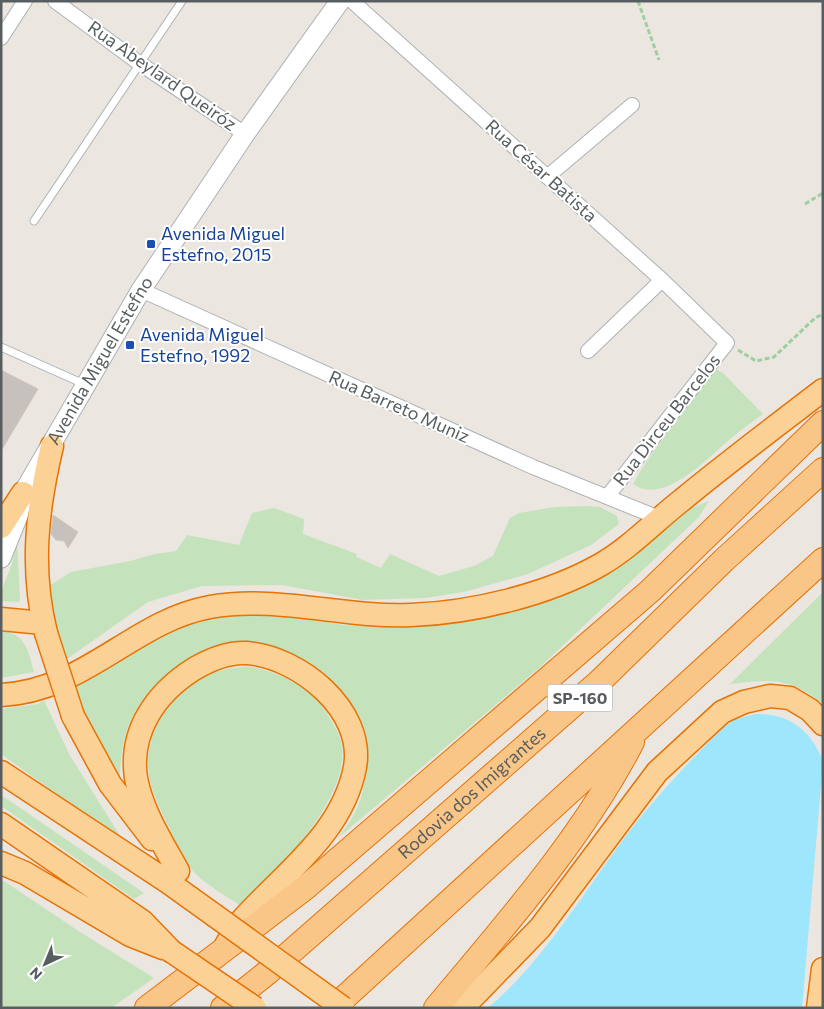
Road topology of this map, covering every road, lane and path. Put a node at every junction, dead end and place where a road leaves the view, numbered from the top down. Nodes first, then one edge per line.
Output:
1 (26, 1) edge
2 (55, 1) edge
3 (182, 1) edge
4 (340, 1) edge
5 (352, 1) edge
6 (638, 1) edge
7 (1, 38) edge
8 (659, 60) dead end
9 (139, 62) junction
10 (632, 105) dead end
11 (245, 134) junction
12 (547, 177) junction
13 (823, 193) edge
14 (805, 204) dead end
15 (34, 221) dead end
16 (662, 280) junction
17 (141, 290) junction
18 (823, 314) edge
19 (727, 343) junction
20 (1, 347) edge
21 (588, 351) dead end
22 (87, 385) junction
23 (823, 390) edge
24 (823, 423) edge
25 (52, 446) junction
26 (823, 470) edge
27 (23, 493) junction
28 (607, 497) junction
29 (659, 518) junction
30 (1, 527) edge
31 (1, 558) edge
32 (823, 560) edge
33 (1, 619) edge
34 (44, 628) junction
35 (1, 695) edge
36 (823, 724) edge
37 (641, 726) junction
38 (1, 772) edge
39 (1, 824) edge
40 (1, 863) edge
41 (178, 878) junction
42 (136, 928) junction
43 (222, 951) junction
44 (823, 969) edge
45 (147, 1008) edge
46 (223, 1008) edge
47 (255, 1008) edge
48 (332, 1008) edge
49 (343, 1008) edge
50 (436, 1008) edge
51 (444, 1008) edge
52 (818, 1008) edge

1 - 7 street
2 - 9 street, Rua Abeylard Queiróz
3 - 9 lane
4 - 11 main road, Avenida Miguel Estefno
5 - 12 street, Rua César Batista
6 - 8 path
9 - 11 street, Rua Abeylard Queiróz
9 - 15 lane
10 - 12 street
11 - 17 main road, Avenida Miguel Estefno
12 - 16 street, Rua César Batista
13 - 14 path
16 - 19 street, Rua César Batista
16 - 21 street
17 - 22 main road, Avenida Miguel Estefno
17 - 28 street, Rua Barreto Muniz
18 - 19 path
19 - 28 street, Rua Dirceu Barcelos
20 - 22 lane
22 - 25 main road, Avenida Miguel Estefno
23 - 29 highway
24 - 43 highway
25 - 27 main road, Avenida Miguel Estefno
25 - 34 highway
26 - 46 highway, Rodovia dos Imigrantes / SP-160
27 - 30 highway
27 - 31 main road, Avenida Miguel Estefno
28 - 29 street, Rua Barreto Muniz
29 - 35 highway
32 - 37 highway
33 - 34 highway
34 - 41 highway, bridge
36 - 51 highway
37 - 48 highway
37 - 50 highway
38 - 41 highway
39 - 42 highway
40 - 42 highway
41 - 43 highway
41 - 49 highway, bridge
42 - 47 highway, bridge
43 - 45 highway
44 - 52 highway

